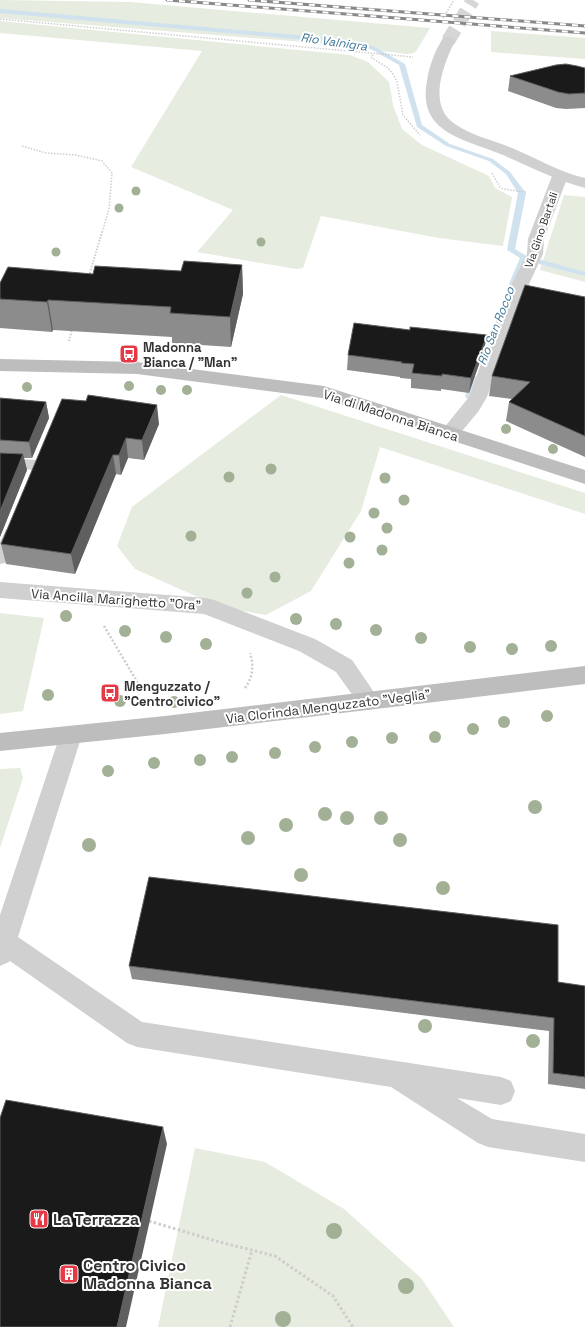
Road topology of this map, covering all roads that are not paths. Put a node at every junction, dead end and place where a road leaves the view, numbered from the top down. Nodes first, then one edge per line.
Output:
1 (448, 40) tunnel mouth
2 (560, 176) junction
3 (585, 183) edge
4 (0, 365) edge
5 (450, 433) junction
6 (44, 450) edge
7 (0, 463) edge
8 (38, 465) junction
9 (585, 477) edge
10 (32, 479) edge
11 (15, 523) edge
12 (0, 559) edge
13 (0, 590) edge
14 (585, 675) edge
15 (369, 701) junction
16 (71, 735) junction
17 (0, 742) edge
18 (2, 948) edge
19 (391, 1073) junction
20 (501, 1091) dead end
21 (585, 1148) edge

1 - 2 street, Via Gino Bartali
2 - 3 street, Via Gino Bartali
2 - 5 street, Via Gino Bartali
4 - 5 main road, Via di Madonna Bianca
5 - 9 main road, Via di Madonna Bianca
6 - 8 lane
7 - 8 lane
8 - 10 lane
11 - 12 lane
13 - 15 street, Via Ancilla Marighetto "Ora"
14 - 15 main road, Via Clorinda Menguzzato "Veglia"
15 - 16 main road, Via Clorinda Menguzzato "Veglia"
16 - 17 main road, Via Clorinda Menguzzato "Veglia"
16 - 18 street
18 - 19 street
19 - 20 street
19 - 21 street

